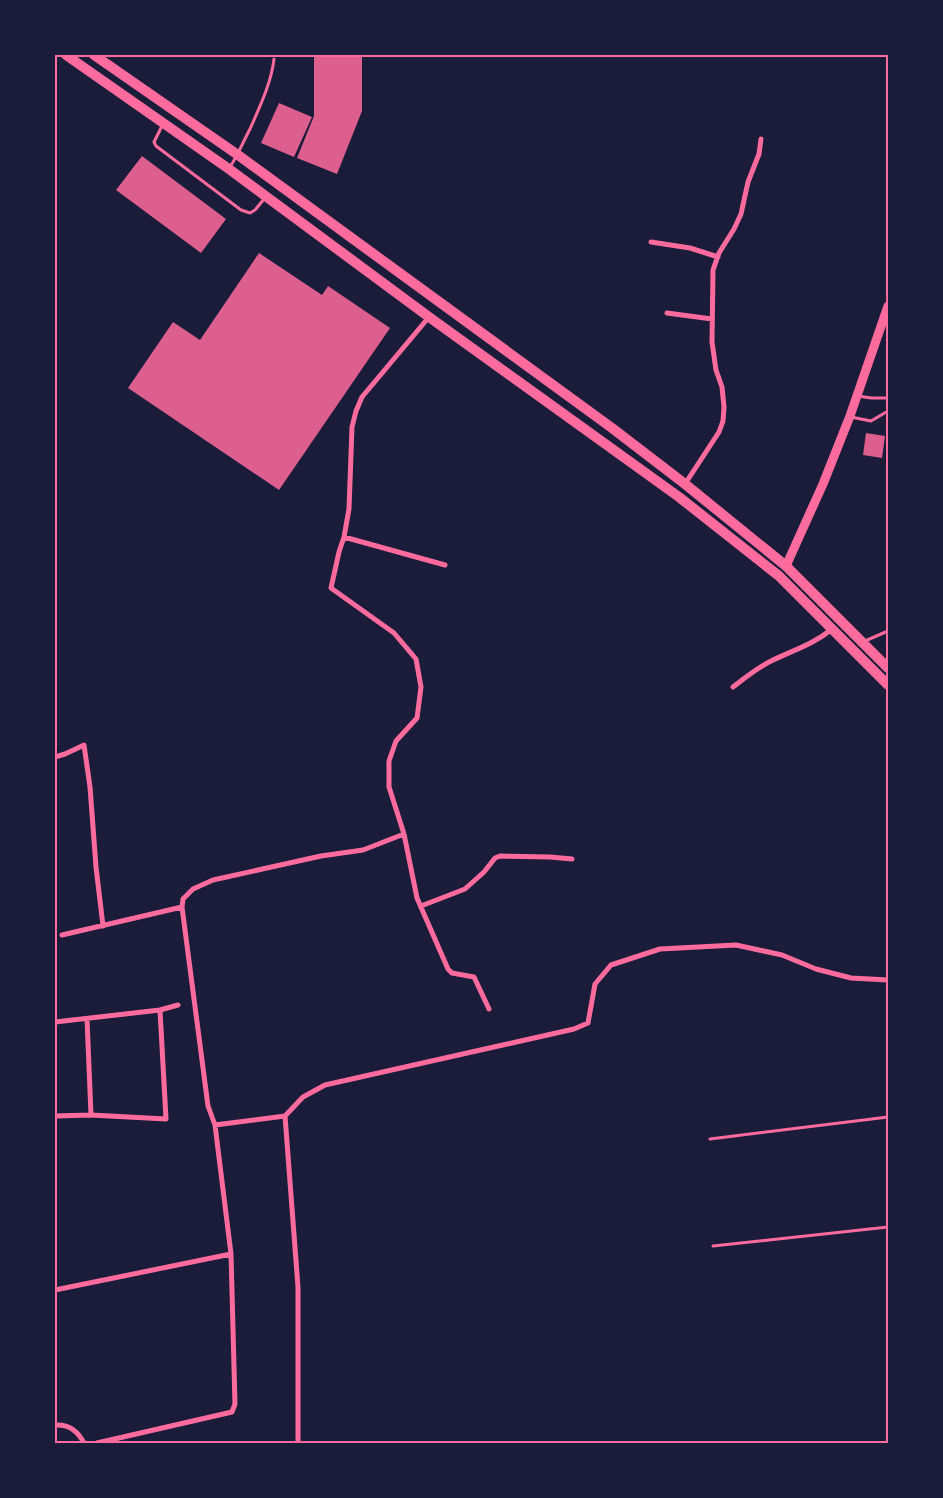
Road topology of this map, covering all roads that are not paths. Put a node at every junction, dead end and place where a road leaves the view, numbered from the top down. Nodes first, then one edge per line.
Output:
1 (66, 55) edge
2 (94, 55) edge
3 (274, 60) dead end
4 (164, 124) junction
5 (762, 138) dead end
6 (238, 155) junction
7 (228, 169) junction
8 (266, 196) junction
9 (651, 242) dead end
10 (718, 257) junction
11 (888, 306) edge
12 (667, 313) dead end
13 (429, 317) junction
14 (712, 319) junction
15 (857, 396) junction
16 (888, 398) edge
17 (888, 412) edge
18 (850, 416) junction
19 (685, 484) junction
20 (344, 538) junction
21 (445, 565) dead end
22 (786, 566) junction
23 (832, 629) junction
24 (888, 631) edge
25 (862, 642) junction
26 (888, 668) edge
27 (888, 685) edge
28 (734, 687) dead end
29 (55, 757) edge
30 (404, 834) junction
31 (572, 859) dead end
32 (421, 906) junction
33 (182, 908) junction
34 (103, 926) junction
35 (62, 935) dead end
36 (888, 980) edge
37 (178, 1005) dead end
38 (489, 1009) dead end
39 (160, 1010) junction
40 (87, 1019) junction
41 (55, 1022) edge
42 (91, 1115) junction
43 (55, 1116) edge
44 (285, 1116) junction
45 (888, 1117) edge
46 (215, 1125) junction
47 (710, 1139) dead end
48 (888, 1227) edge
49 (713, 1246) dead end
50 (231, 1254) junction
51 (55, 1290) edge
52 (55, 1425) edge
53 (84, 1443) edge
54 (97, 1443) edge
55 (298, 1443) edge

1 - 4 highway
2 - 6 highway
3 - 6 lane
4 - 7 highway
4 - 8 lane
5 - 10 street
6 - 7 lane
6 - 19 highway
7 - 8 highway
8 - 13 highway
9 - 10 street
10 - 14 street
11 - 15 main road
12 - 14 street
13 - 20 street
13 - 23 highway
14 - 19 street
15 - 16 lane
15 - 18 main road
17 - 18 lane
18 - 22 main road
19 - 22 highway
20 - 21 street
20 - 30 street
22 - 25 highway
23 - 27 highway
23 - 28 street
24 - 25 lane
25 - 26 highway
29 - 34 street
30 - 32 street
30 - 33 street
31 - 32 street
32 - 38 street
33 - 34 street
33 - 46 street
34 - 35 street
36 - 44 street
37 - 39 street
39 - 40 street
39 - 42 street
40 - 41 street
40 - 42 street
42 - 43 street
44 - 46 street
44 - 55 street
45 - 47 lane
46 - 50 street
48 - 49 lane
50 - 51 street
50 - 54 street
52 - 53 street

